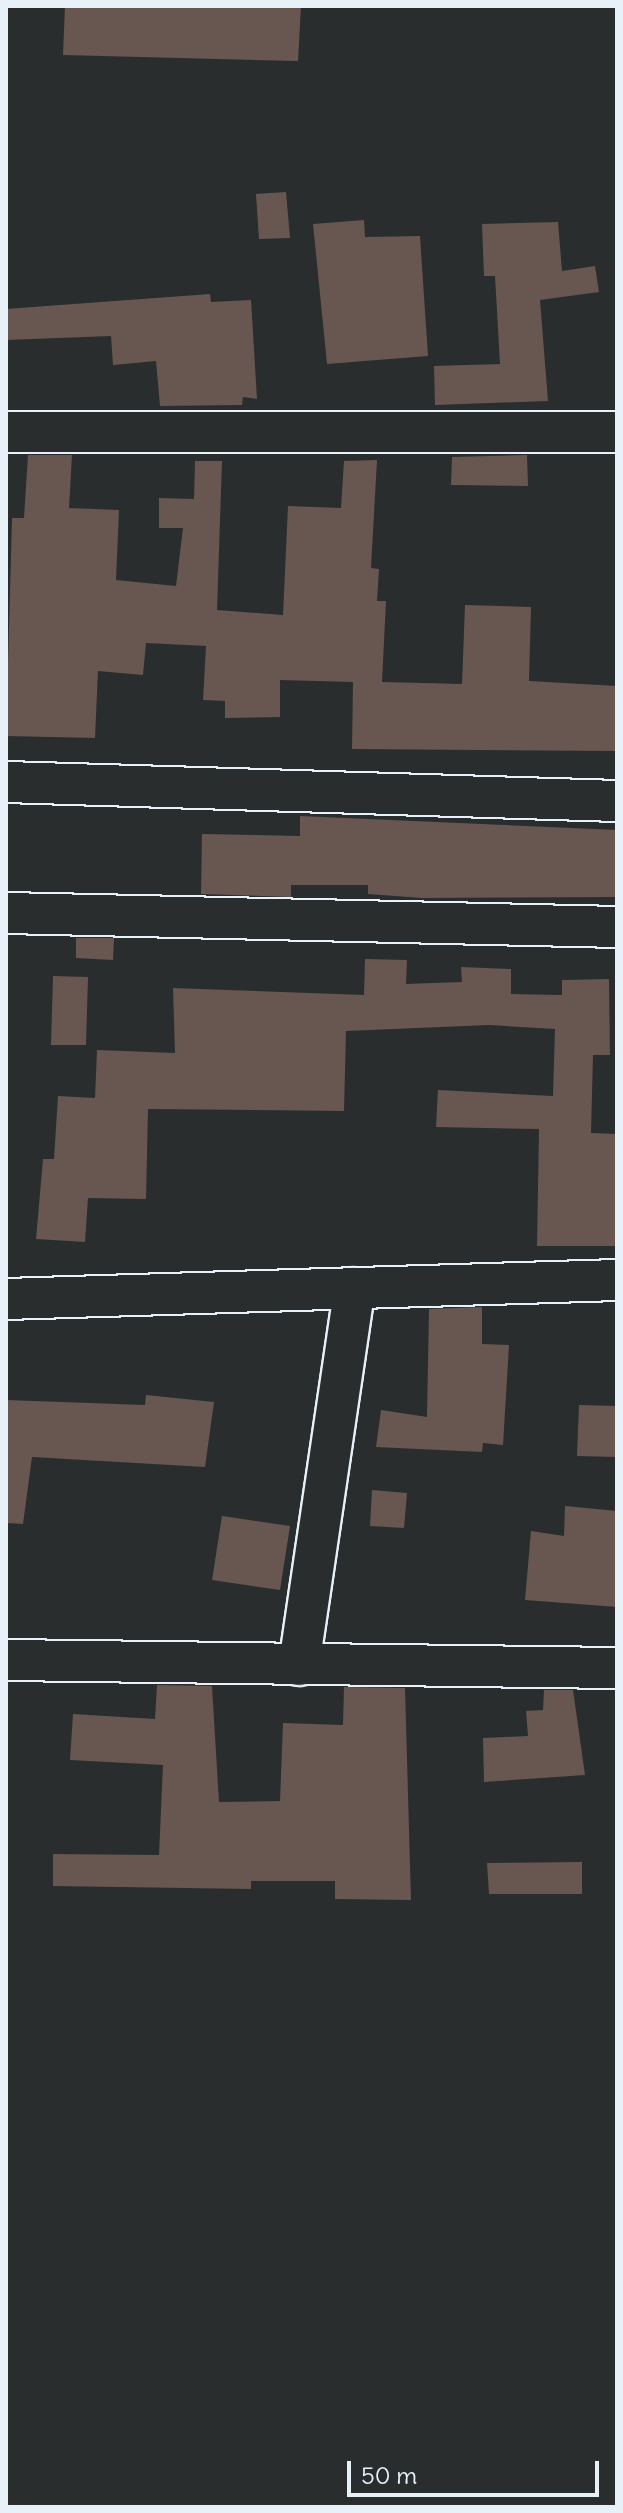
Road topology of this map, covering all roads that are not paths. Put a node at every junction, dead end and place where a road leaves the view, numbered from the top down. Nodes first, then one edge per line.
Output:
1 (6, 432) edge
2 (617, 432) edge
3 (6, 782) edge
4 (617, 801) edge
5 (6, 913) edge
6 (617, 927) edge
7 (617, 1280) edge
8 (355, 1288) junction
9 (6, 1299) edge
10 (6, 1660) edge
11 (299, 1665) junction
12 (617, 1668) edge

1 - 2 street
3 - 4 street
5 - 6 street
7 - 8 street
8 - 9 street
8 - 11 street
10 - 11 street
11 - 12 street

